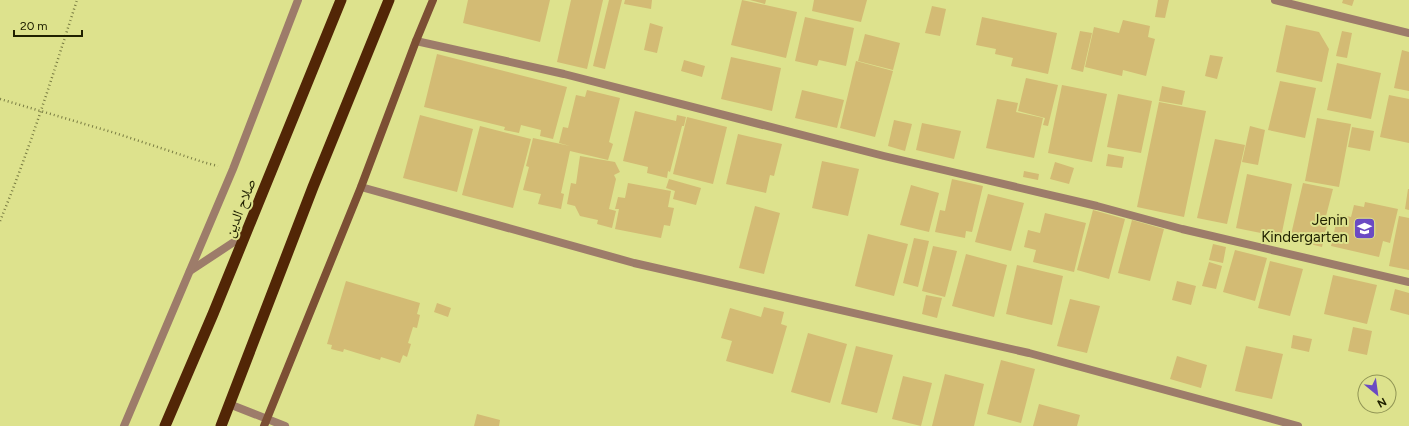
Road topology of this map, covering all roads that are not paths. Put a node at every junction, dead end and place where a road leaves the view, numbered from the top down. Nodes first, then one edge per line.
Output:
1 (298, 0) edge
2 (341, 0) edge
3 (389, 0) edge
4 (433, 0) edge
5 (1275, 0) edge
6 (1409, 33) edge
7 (416, 42) junction
8 (361, 187) junction
9 (246, 234) junction
10 (190, 271) junction
11 (1409, 282) edge
12 (229, 404) junction
13 (265, 422) edge
14 (124, 426) edge
15 (164, 426) edge
16 (221, 426) edge
17 (285, 426) edge
18 (1298, 426) edge

1 - 10 street
2 - 9 highway, صلاح الدين
3 - 12 highway
4 - 7 main road
5 - 6 street
7 - 8 main road
7 - 11 street
8 - 13 main road
8 - 18 street
9 - 10 street
9 - 15 highway, صلاح الدين
10 - 14 street
12 - 13 street
12 - 16 highway
13 - 17 street

